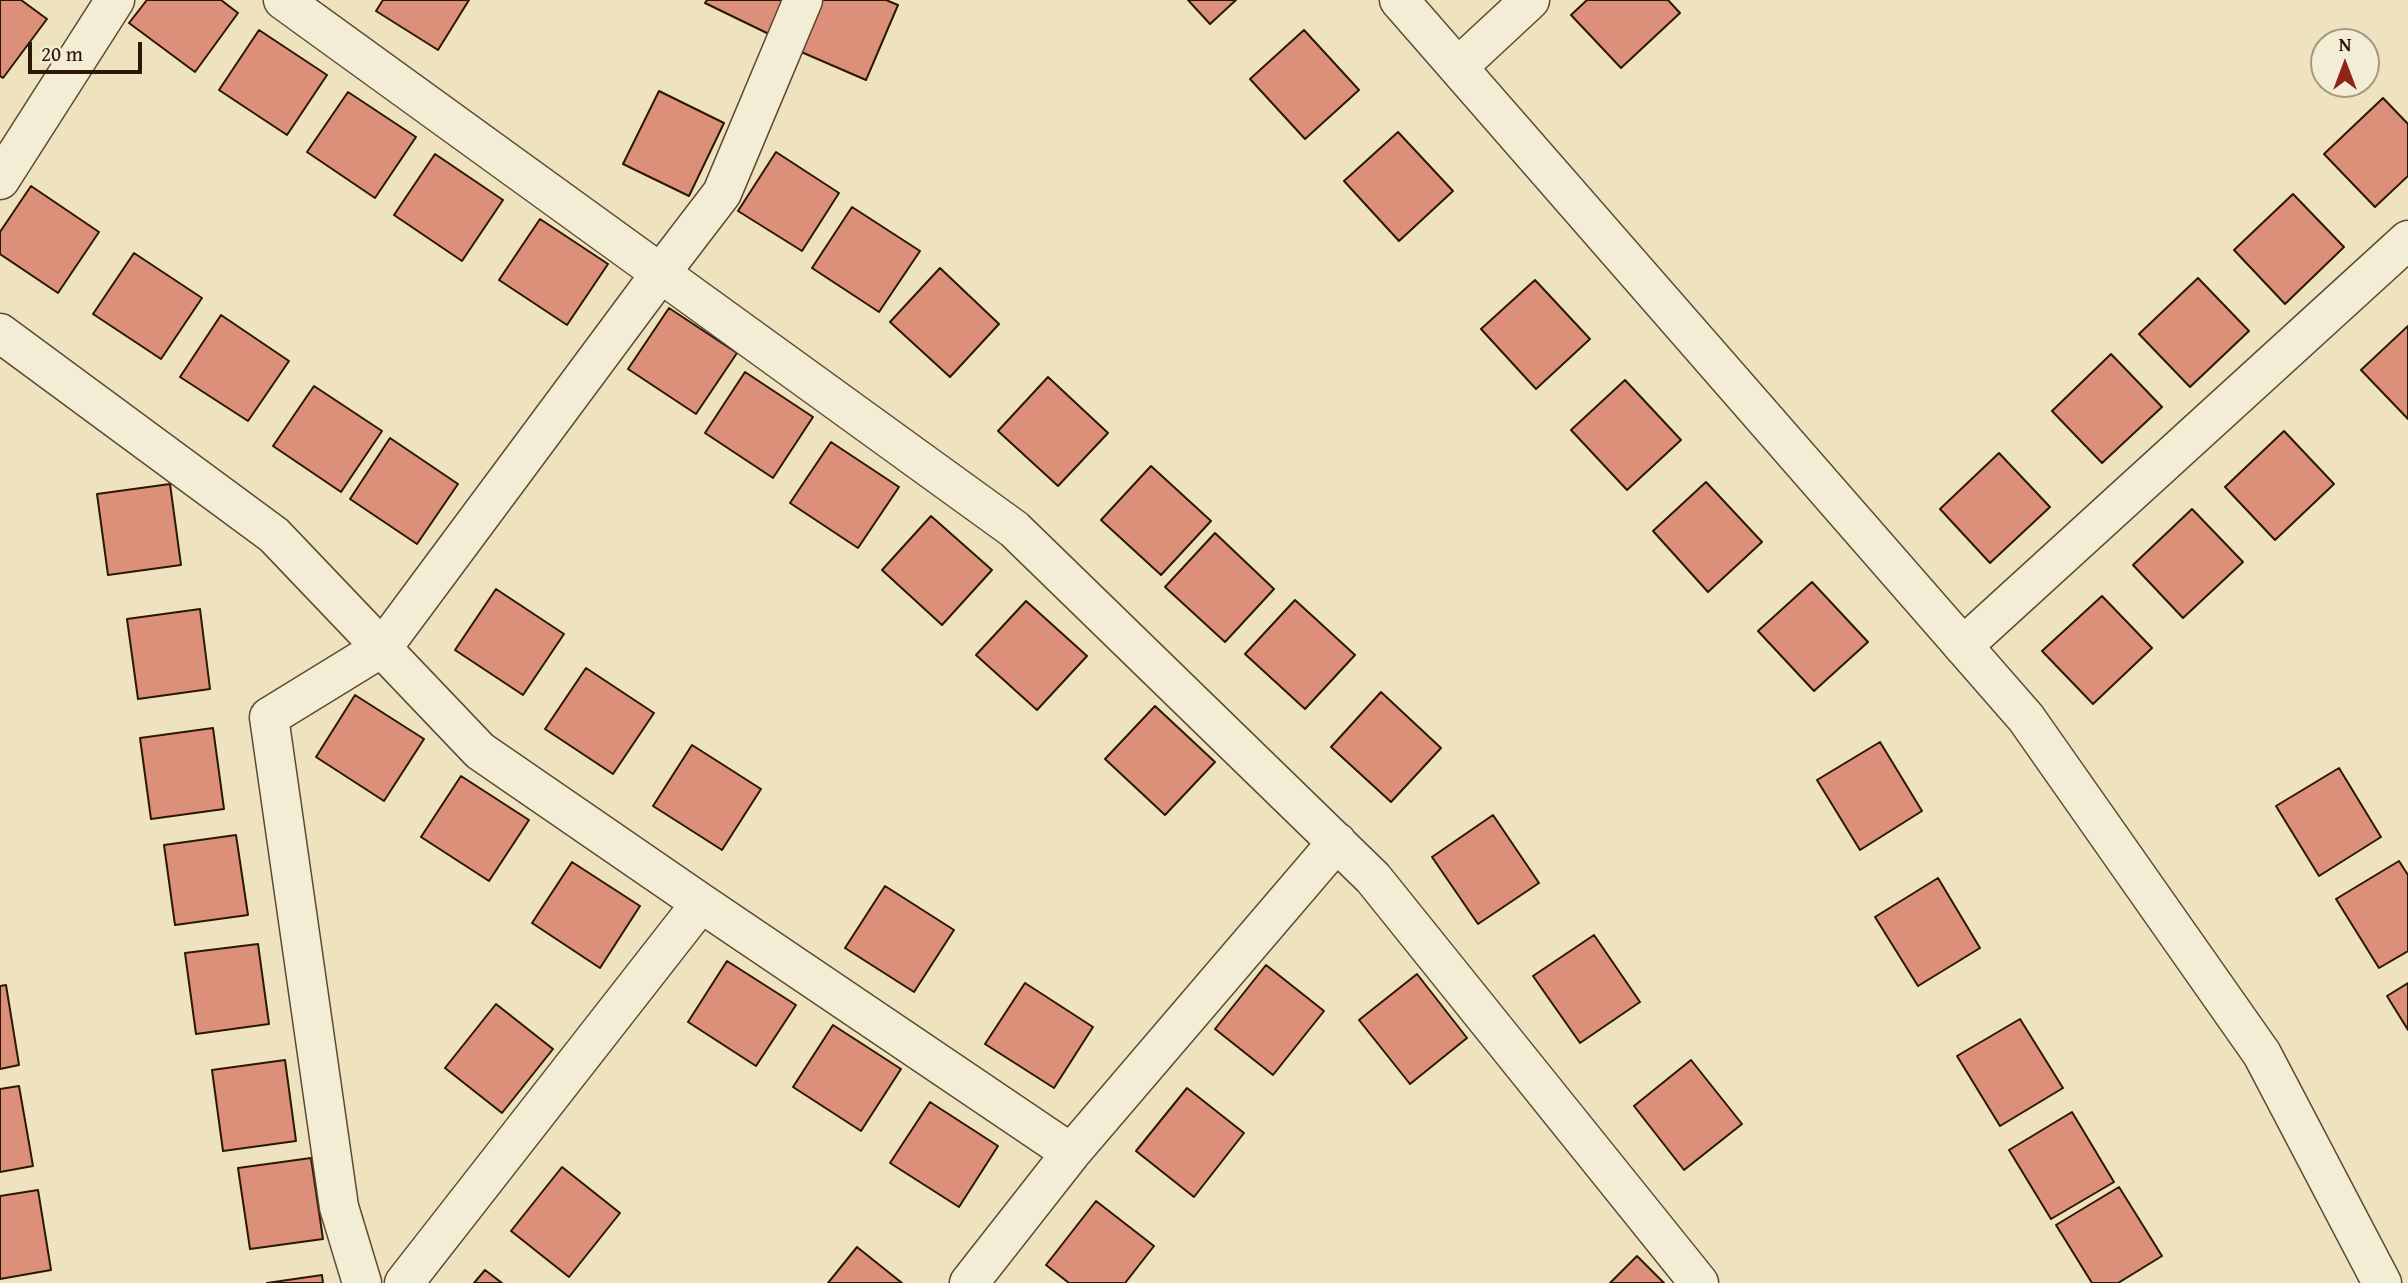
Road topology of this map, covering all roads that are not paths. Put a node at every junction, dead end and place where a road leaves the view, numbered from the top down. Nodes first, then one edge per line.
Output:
1 (115, 0) edge
2 (283, 0) edge
3 (803, 0) edge
4 (1399, 0) edge
5 (1530, 0) edge
6 (1458, 68) junction
7 (11, 139) edge
8 (0, 180) edge
9 (2408, 240) edge
10 (660, 274) junction
11 (0, 332) edge
12 (1963, 646) junction
13 (383, 647) junction
14 (1337, 842) junction
15 (701, 903) junction
16 (1071, 1153) junction
17 (362, 1283) edge
18 (404, 1283) edge
19 (969, 1283) edge
20 (1699, 1283) edge
21 (2382, 1283) edge

1 - 7 street
2 - 10 street
3 - 10 street
4 - 6 street
5 - 6 street
6 - 12 street
7 - 8 street
9 - 12 street
10 - 13 street
10 - 14 street
11 - 13 street
12 - 21 street
13 - 15 street
13 - 17 street
14 - 16 street
14 - 20 street
15 - 16 street
15 - 18 street
16 - 19 street

